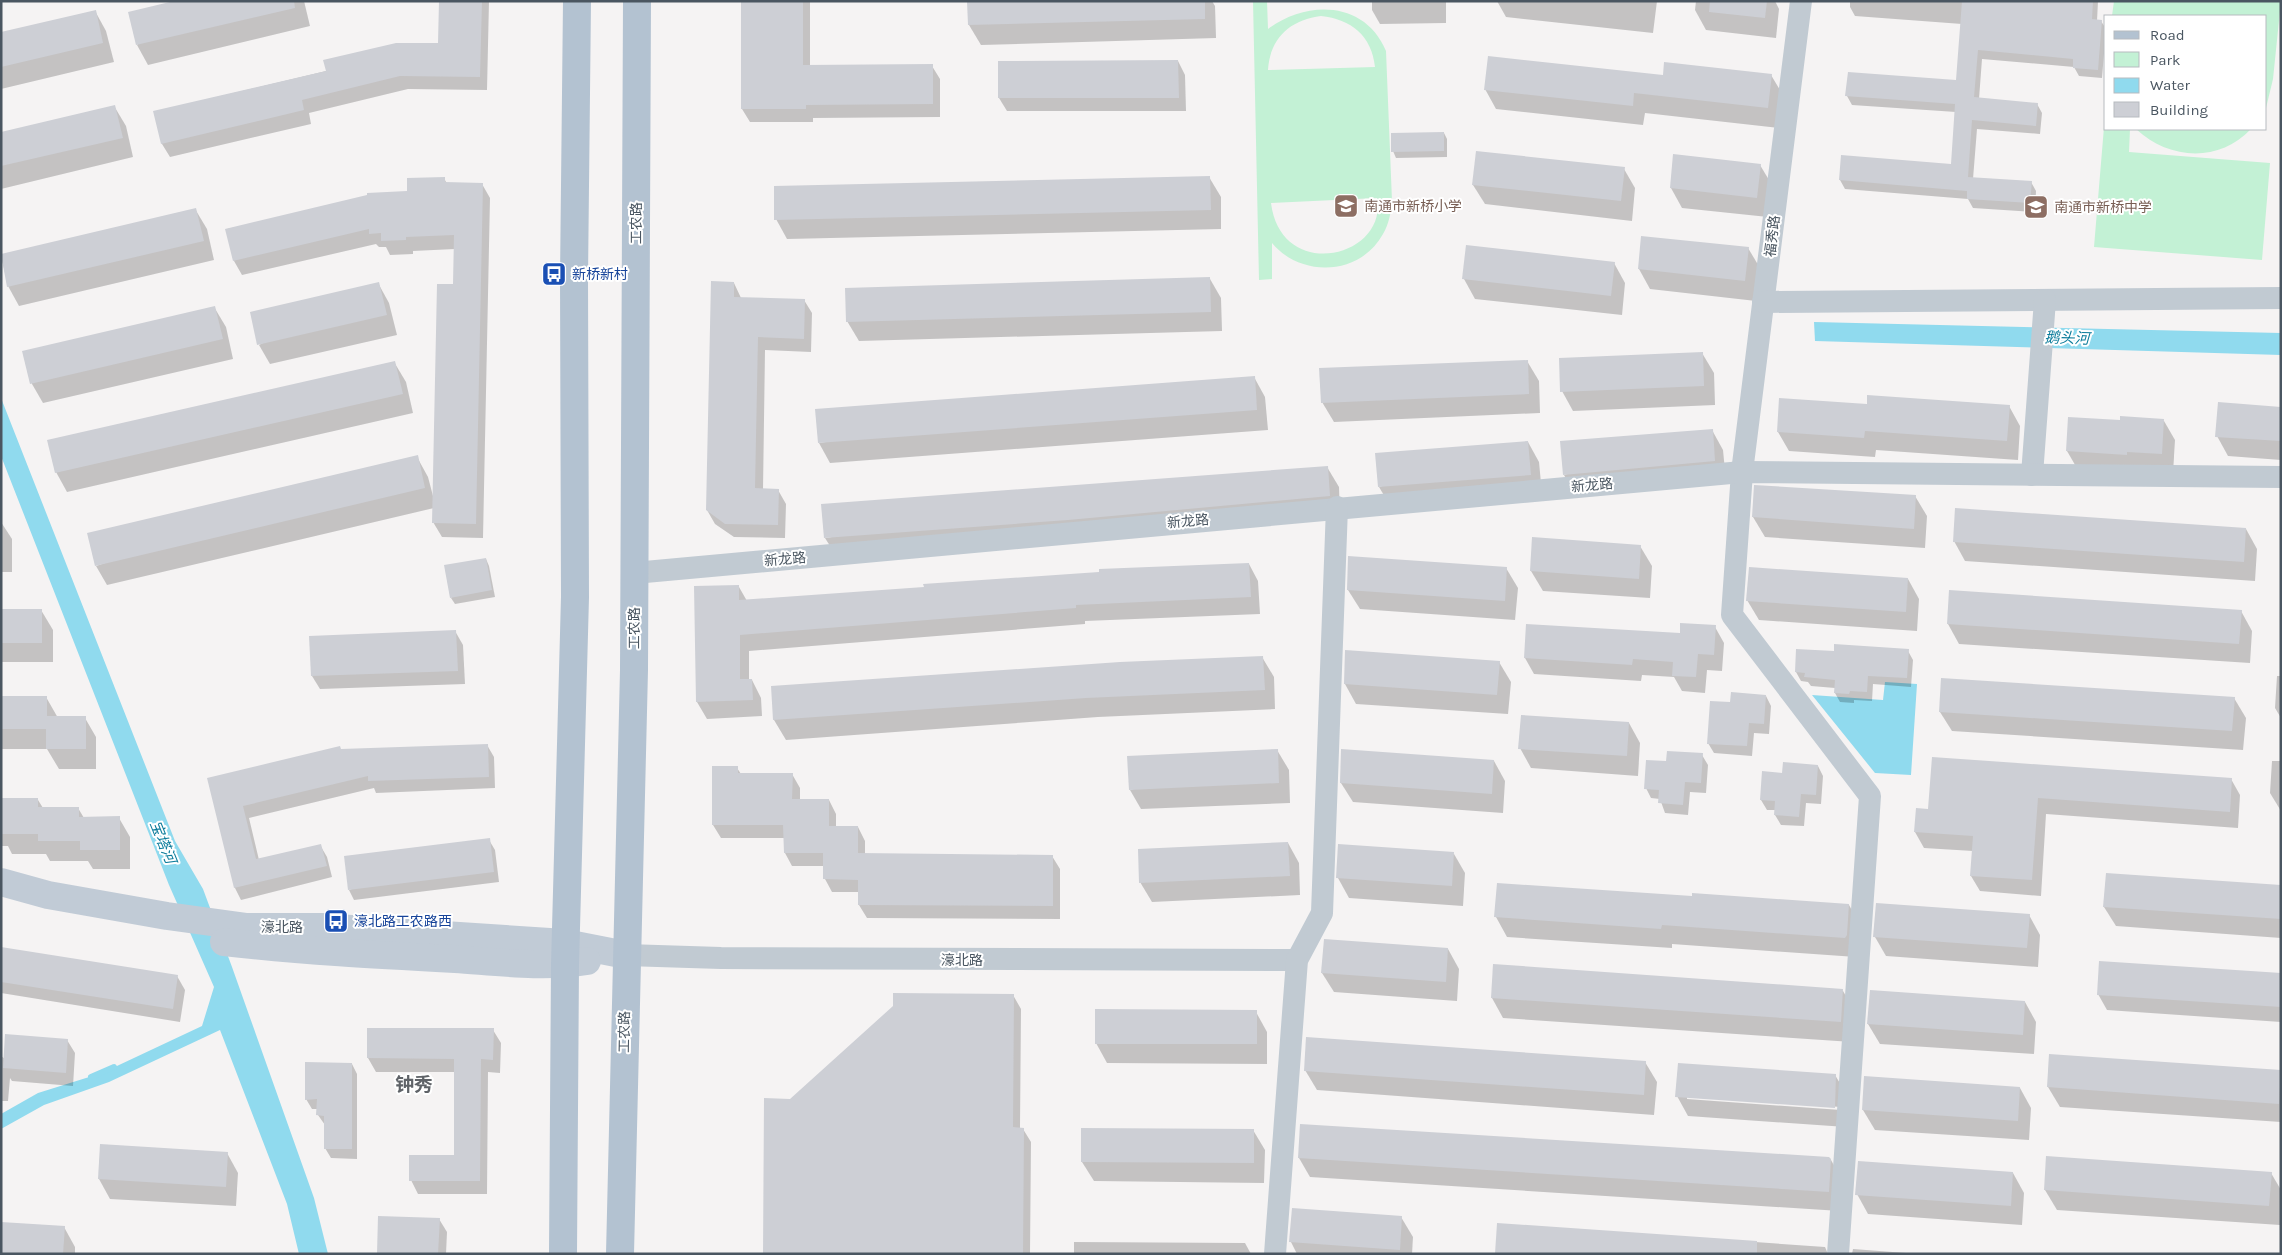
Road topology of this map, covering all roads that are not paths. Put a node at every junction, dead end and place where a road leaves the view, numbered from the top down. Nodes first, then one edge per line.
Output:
1 (577, 1) edge
2 (637, 1) edge
3 (1801, 1) edge
4 (2281, 298) edge
5 (2045, 300) junction
6 (1763, 302) junction
7 (1742, 472) junction
8 (2032, 475) junction
9 (2281, 477) edge
10 (1337, 507) junction
11 (634, 573) junction
12 (1, 882) edge
13 (1, 900) edge
14 (168, 926) junction
15 (565, 954) junction
16 (626, 954) junction
17 (1298, 960) junction
18 (563, 1254) edge
19 (620, 1254) edge
20 (1275, 1254) edge
21 (1838, 1254) edge

1 - 15 main road
2 - 11 main road, 工农路
3 - 6 street, 福秀路
4 - 5 street
5 - 6 street
5 - 8 street
6 - 7 street, 福秀路
7 - 8 street, 新龙路
7 - 10 street, 新龙路
7 - 21 street, 福秀路
8 - 9 street, 新龙路
10 - 11 street, 新龙路
10 - 17 street
11 - 16 main road, 工农路
12 - 14 street, 濠北路
13 - 14 street, 濠北路
14 - 15 street, 濠北路
15 - 16 street, 濠北路
15 - 18 main road
16 - 17 street, 濠北路
16 - 19 main road, 工农路
17 - 20 street

